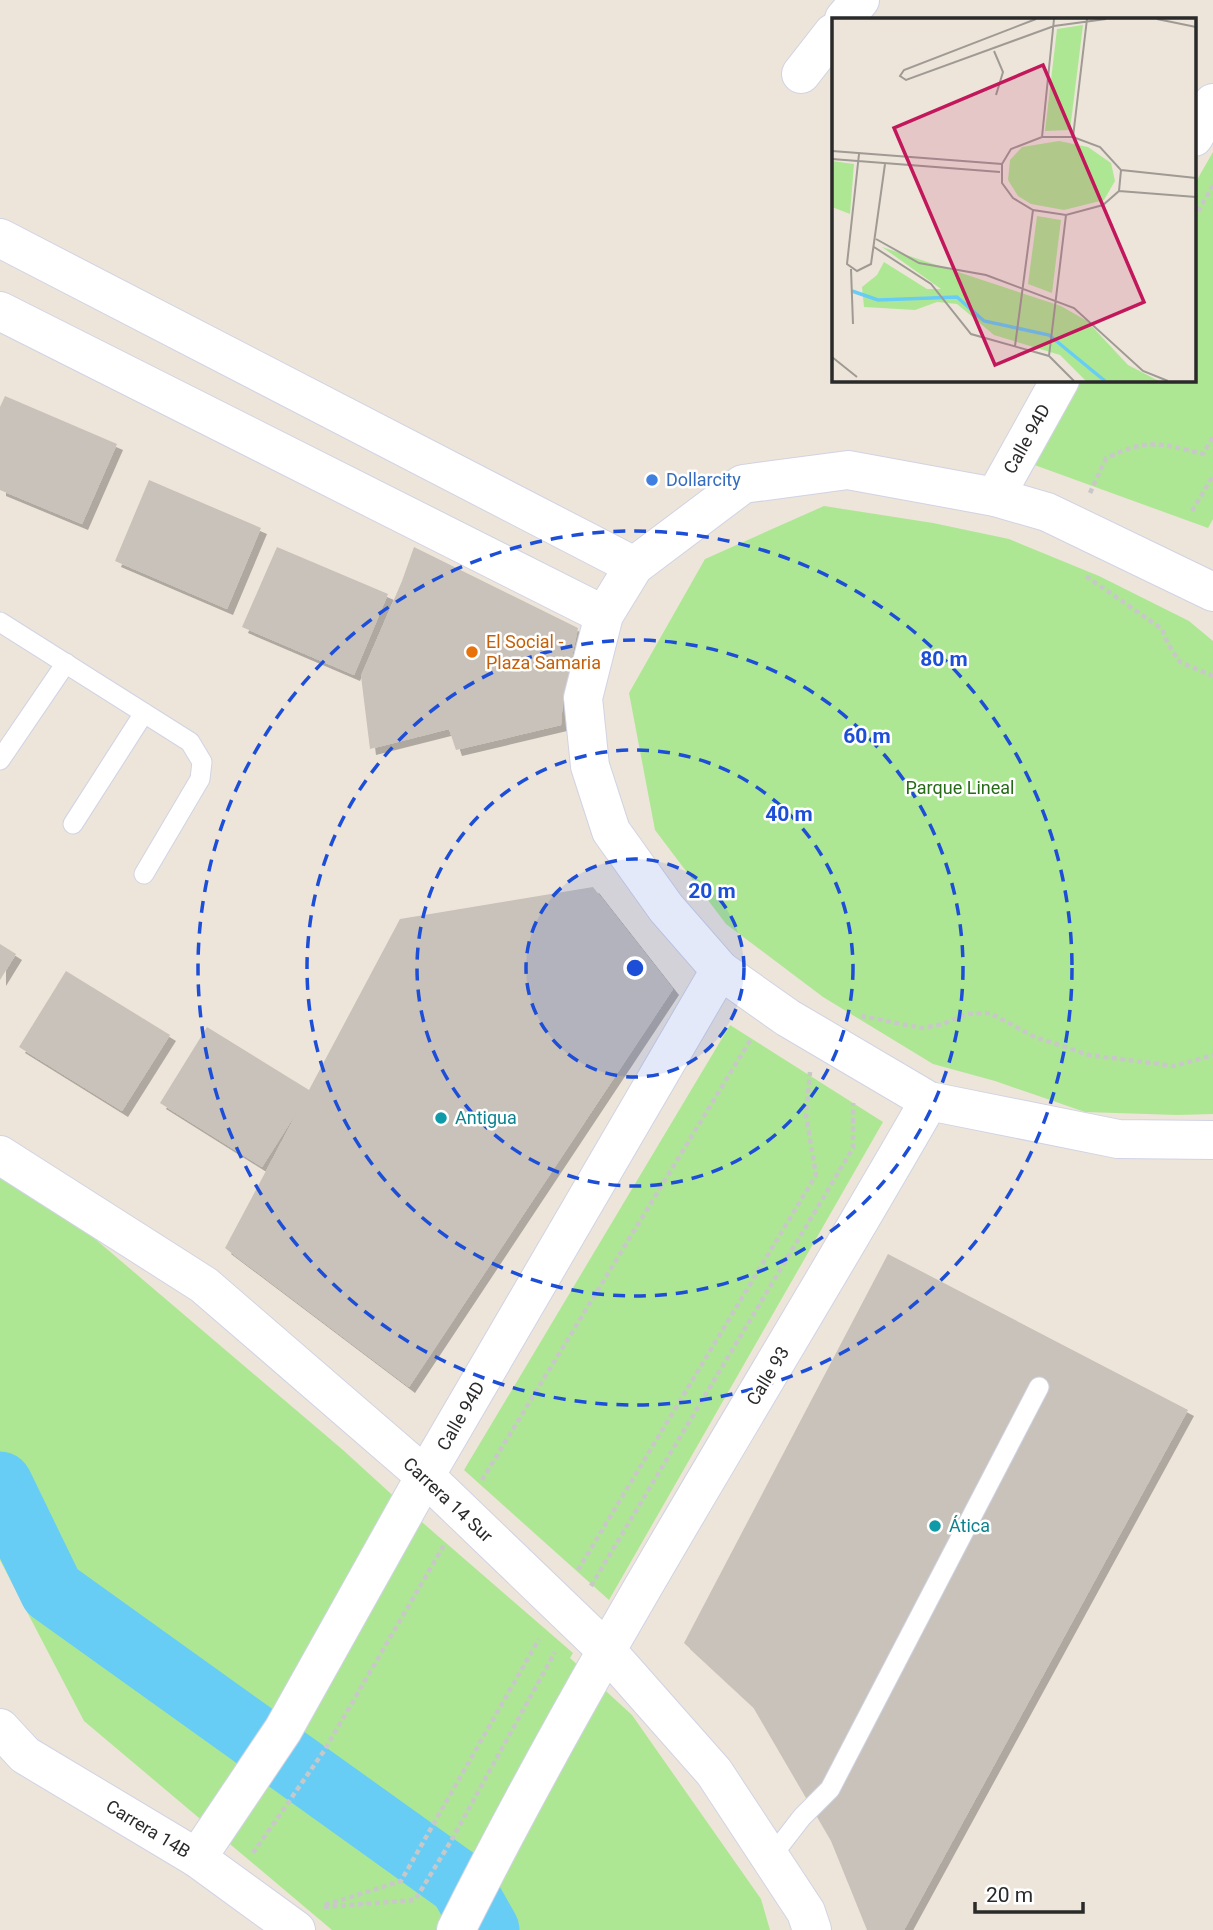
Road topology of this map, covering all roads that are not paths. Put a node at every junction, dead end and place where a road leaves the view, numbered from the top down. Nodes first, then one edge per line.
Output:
1 (860, 0) edge
2 (845, 18) edge
3 (832, 34) edge
4 (801, 74) dead end
5 (1213, 103) edge
6 (1196, 133) edge
7 (0, 238) edge
8 (0, 311) edge
9 (1059, 382) edge
10 (995, 497) junction
11 (634, 566) junction
12 (1211, 587) edge
13 (604, 615) junction
14 (0, 622) edge
15 (66, 663) junction
16 (144, 713) junction
17 (0, 760) edge
18 (73, 824) dead end
19 (144, 874) dead end
20 (720, 970) junction
21 (929, 1101) junction
22 (1213, 1140) edge
23 (0, 1155) edge
24 (1039, 1387) dead end
25 (425, 1476) junction
26 (607, 1651) junction
27 (0, 1728) edge
28 (771, 1857) junction
29 (197, 1858) junction
30 (307, 1919) edge
31 (456, 1930) edge
32 (812, 1930) edge

1 - 2 street
3 - 4 street
5 - 6 street
7 - 11 street
8 - 13 street
9 - 10 street, Calle 94D
10 - 11 street
10 - 12 street
11 - 13 street
13 - 20 street
14 - 15 lane
15 - 16 lane
15 - 17 lane
16 - 18 lane
16 - 19 lane
20 - 21 street
20 - 25 street, Calle 94D
21 - 22 street
21 - 26 street, Calle 93
23 - 25 street, Carrera 14 Sur
24 - 28 lane
25 - 26 street, Carrera 14 Sur
25 - 29 street, Calle 94D
26 - 28 street, Carrera 14 Sur
26 - 31 street
27 - 29 street, Carrera 14B
28 - 32 street, Carrera 14 Sur
29 - 30 street, Carrera 14B

